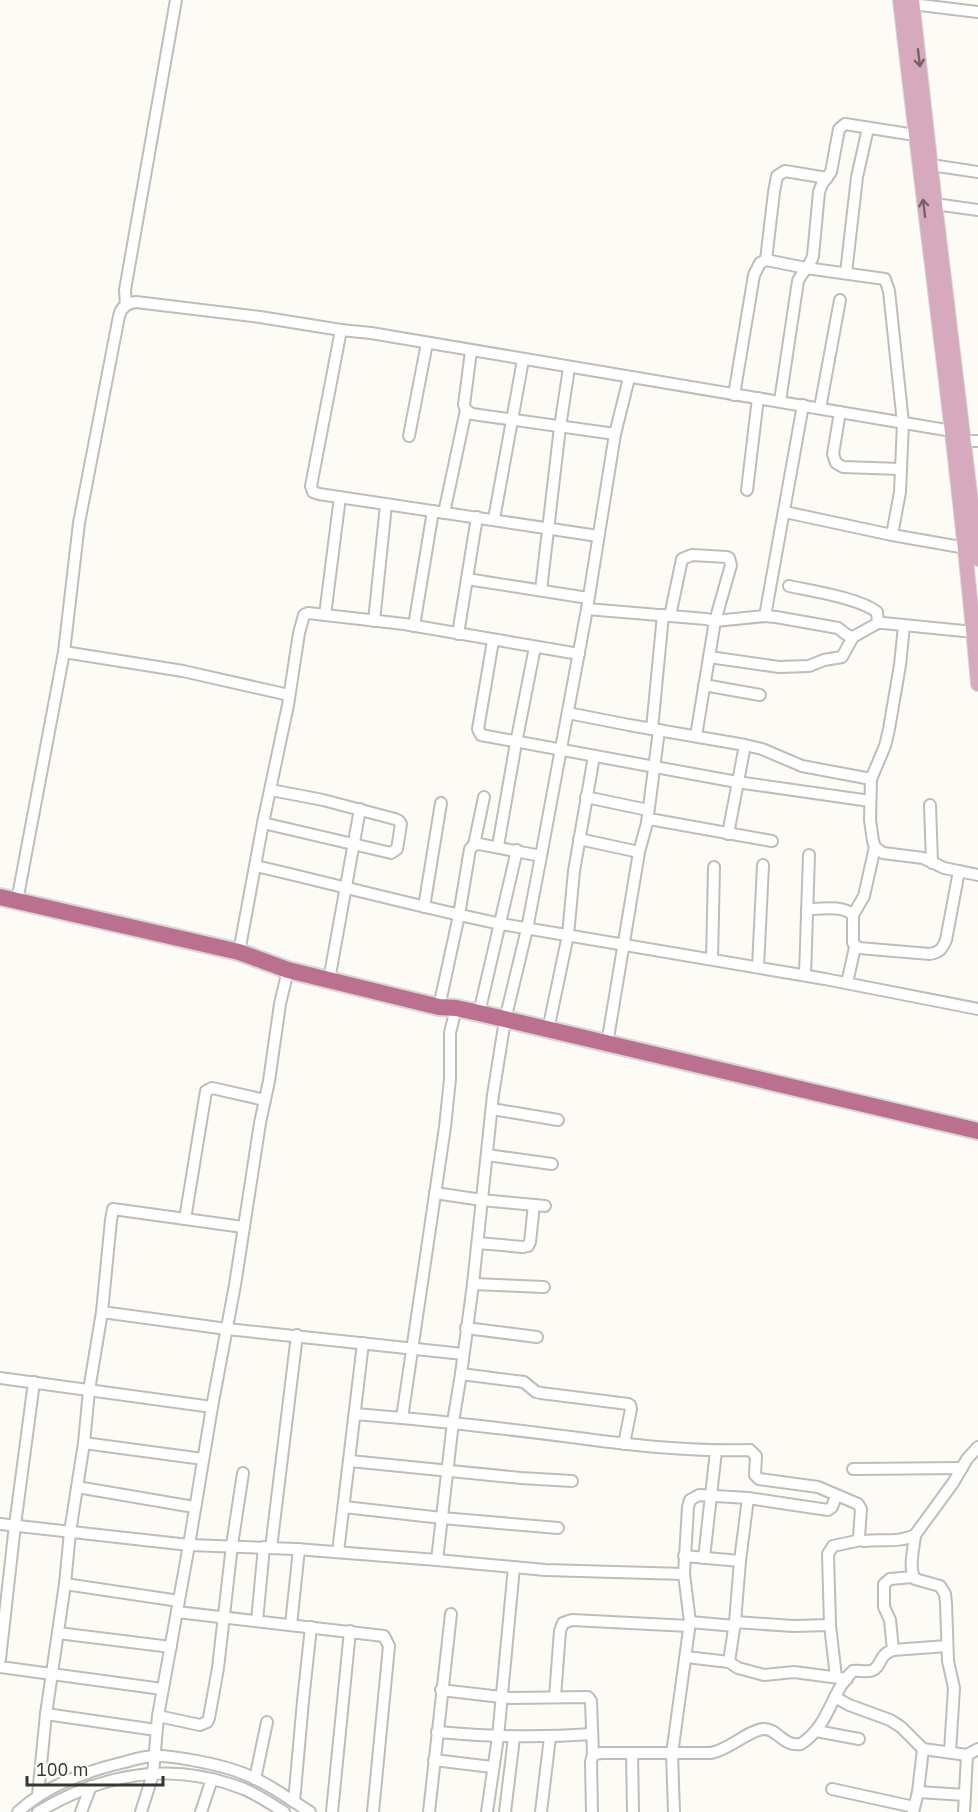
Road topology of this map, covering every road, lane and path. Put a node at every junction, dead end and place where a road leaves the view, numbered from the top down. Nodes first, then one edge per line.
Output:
1 (176, 0) edge
2 (908, 1) edge
3 (978, 12) edge
4 (868, 128) junction
5 (915, 135) junction
6 (931, 165) junction
7 (978, 172) edge
8 (827, 178) junction
9 (935, 204) junction
10 (978, 210) edge
11 (766, 260) junction
12 (806, 268) junction
13 (846, 273) junction
14 (840, 300) dead end
15 (126, 305) junction
16 (341, 330) junction
17 (427, 343) junction
18 (471, 351) junction
19 (523, 360) junction
20 (569, 368) junction
21 (629, 378) junction
22 (735, 395) junction
23 (758, 398) junction
24 (780, 401) junction
25 (803, 405) junction
26 (820, 408) junction
27 (466, 410) junction
28 (840, 411) junction
29 (512, 420) junction
30 (903, 423) junction
31 (560, 427) junction
32 (952, 431) junction
33 (615, 434) junction
34 (409, 436) dead end
35 (963, 441) junction
36 (978, 441) edge
37 (900, 469) junction
38 (747, 490) dead end
39 (340, 497) junction
40 (386, 505) junction
41 (438, 512) junction
42 (785, 512) junction
43 (477, 517) junction
44 (494, 519) junction
45 (548, 528) junction
46 (892, 535) junction
47 (598, 536) junction
48 (973, 544) edge
49 (978, 559) edge
50 (467, 579) junction
51 (789, 586) dead end
52 (541, 590) junction
53 (587, 603) junction
54 (325, 615) junction
55 (667, 615) junction
56 (765, 616) junction
57 (374, 621) junction
58 (715, 621) junction
59 (878, 623) junction
60 (414, 626) junction
61 (904, 626) junction
62 (974, 632) junction
63 (458, 634) junction
64 (853, 637) junction
65 (494, 641) junction
66 (535, 647) junction
67 (64, 652) junction
68 (579, 654) junction
69 (709, 657) junction
70 (978, 684) edge
71 (704, 685) junction
72 (760, 694) dead end
73 (290, 695) junction
74 (568, 713) junction
75 (655, 729) junction
76 (696, 736) junction
77 (516, 743) junction
78 (745, 745) junction
79 (561, 750) junction
80 (594, 756) junction
81 (653, 768) junction
82 (871, 779) junction
83 (737, 782) junction
84 (271, 790) junction
85 (484, 797) dead end
86 (586, 797) junction
87 (870, 801) junction
88 (441, 803) dead end
89 (930, 805) dead end
90 (360, 809) junction
91 (648, 810) junction
92 (263, 823) junction
93 (647, 823) junction
94 (728, 834) junction
95 (579, 839) junction
96 (772, 841) dead end
97 (354, 844) junction
98 (474, 845) junction
99 (498, 846) junction
100 (875, 847) junction
101 (517, 850) junction
102 (639, 852) junction
103 (809, 855) dead end
104 (541, 856) junction
105 (932, 863) junction
106 (763, 865) dead end
107 (256, 866) junction
108 (714, 867) dead end
109 (959, 871) junction
110 (978, 875) edge
111 (346, 886) junction
112 (0, 897) edge
113 (17, 901) junction
114 (423, 907) junction
115 (807, 909) junction
116 (459, 915) junction
117 (853, 915) junction
118 (501, 924) junction
119 (527, 929) junction
120 (568, 935) junction
121 (624, 945) junction
122 (855, 946) junction
123 (239, 952) junction
124 (712, 960) junction
125 (758, 968) junction
126 (288, 970) junction
127 (805, 975) junction
128 (329, 980) junction
129 (847, 983) junction
130 (447, 1008) junction
131 (978, 1009) edge
132 (479, 1013) junction
133 (505, 1020) junction
134 (548, 1030) junction
135 (607, 1044) junction
136 (265, 1100) junction
137 (492, 1109) junction
138 (558, 1120) dead end
139 (978, 1131) edge
140 (487, 1155) junction
141 (552, 1164) dead end
142 (435, 1193) junction
143 (482, 1200) junction
144 (185, 1219) junction
145 (243, 1227) junction
146 (478, 1243) junction
147 (473, 1284) junction
148 (544, 1287) dead end
149 (102, 1312) junction
150 (466, 1328) junction
151 (227, 1329) junction
152 (297, 1335) junction
153 (537, 1336) dead end
154 (363, 1343) junction
155 (411, 1348) junction
156 (463, 1354) junction
157 (461, 1374) junction
158 (0, 1378) edge
159 (34, 1382) junction
160 (89, 1390) junction
161 (212, 1407) junction
162 (355, 1414) junction
163 (402, 1418) junction
164 (453, 1422) junction
165 (84, 1443) junction
166 (624, 1444) junction
167 (978, 1447) edge
168 (716, 1451) junction
169 (203, 1459) junction
170 (350, 1461) junction
171 (962, 1468) junction
172 (853, 1469) dead end
173 (447, 1471) junction
174 (243, 1473) dead end
175 (573, 1481) dead end
176 (77, 1487) junction
177 (711, 1495) junction
178 (836, 1496) junction
179 (748, 1498) junction
180 (194, 1507) junction
181 (344, 1507) junction
182 (442, 1518) junction
183 (0, 1524) edge
184 (15, 1525) junction
185 (558, 1528) dead end
186 (70, 1532) junction
187 (915, 1535) junction
188 (861, 1540) junction
189 (189, 1545) junction
190 (232, 1545) junction
191 (267, 1547) junction
192 (299, 1549) junction
193 (338, 1552) junction
194 (684, 1556) junction
195 (704, 1558) junction
196 (437, 1560) junction
197 (740, 1561) junction
198 (514, 1567) junction
199 (684, 1574) junction
200 (913, 1577) junction
201 (65, 1584) junction
202 (178, 1606) junction
203 (451, 1614) dead end
204 (224, 1617) junction
205 (257, 1621) junction
206 (689, 1624) junction
207 (735, 1624) junction
208 (291, 1625) junction
209 (830, 1625) junction
210 (311, 1627) junction
211 (350, 1631) junction
212 (58, 1633) junction
213 (947, 1646) junction
214 (171, 1647) junction
215 (893, 1650) junction
216 (686, 1657) junction
217 (0, 1659) edge
218 (729, 1662) junction
219 (0, 1667) edge
220 (51, 1674) junction
221 (841, 1678) junction
222 (162, 1689) junction
223 (441, 1690) junction
224 (502, 1697) junction
225 (555, 1697) junction
226 (836, 1697) junction
227 (46, 1714) junction
228 (158, 1716) junction
229 (267, 1722) dead end
230 (156, 1730) junction
231 (816, 1731) junction
232 (437, 1732) junction
233 (592, 1734) junction
234 (498, 1737) junction
235 (550, 1737) junction
236 (514, 1738) junction
237 (859, 1739) dead end
238 (923, 1749) junction
239 (978, 1749) edge
240 (950, 1752) junction
241 (632, 1753) junction
242 (593, 1754) junction
243 (672, 1754) junction
244 (967, 1755) junction
245 (434, 1760) junction
246 (153, 1764) junction
247 (492, 1767) junction
248 (212, 1779) junction
249 (255, 1779) junction
250 (91, 1786) junction
251 (832, 1789) dead end
252 (918, 1792) junction
253 (38, 1795) junction
254 (965, 1795) junction
255 (294, 1802) junction
256 (914, 1810) edge
257 (18, 1812) edge
258 (38, 1812) edge
259 (81, 1812) edge
260 (141, 1812) edge
261 (201, 1812) edge
262 (284, 1812) edge
263 (310, 1812) edge
264 (332, 1812) edge
265 (373, 1812) edge
266 (429, 1812) edge
267 (487, 1812) edge
268 (505, 1812) edge
269 (541, 1812) edge
270 (592, 1812) edge
271 (633, 1812) edge
272 (674, 1812) edge
273 (964, 1812) edge

1 - 15 street
2 - 3 street
2 - 5 main road
2 -> 6 main road
4 - 5 street
4 - 8 street
4 - 13 street
32 -> 5 main road
6 - 7 street
6 - 9 main road
8 - 11 street
8 - 12 street
9 - 10 street
9 - 35 main road
11 - 12 street
11 - 22 street
12 - 13 street
12 - 24 street
13 - 30 street
14 - 26 street
15 - 16 street
15 - 67 street
16 - 17 street
16 - 39 street
17 - 18 street
17 - 34 street
18 - 19 street
18 - 27 street
19 - 20 street
19 - 29 street
20 - 21 street
20 - 31 street
21 - 22 street
21 - 33 street
22 - 23 street
23 - 24 street
23 - 38 street
24 - 25 street
25 - 26 street
25 - 42 street
26 - 28 street
27 - 29 street
27 - 41 street
28 - 30 street
28 - 37 street
29 - 31 street
29 - 44 street
30 - 32 street
30 - 37 street
31 - 33 street
31 - 45 street
32 - 48 main road
33 - 47 street
35 - 36 street
35 - 48 main road
37 - 46 street
39 - 40 street
39 - 54 street
40 - 41 street
40 - 57 street
41 - 43 street
41 - 60 street
42 - 46 street
42 - 56 street
43 - 44 street
43 - 50 street
44 - 45 street
45 - 47 street
45 - 52 street
46 - 48 street
47 - 53 street
48 - 49 main road
48 - 62 main road
50 - 52 street
50 - 63 street
51 - 59 street
52 - 53 street
53 - 55 street
53 - 68 street
54 - 57 street
54 - 73 street
55 - 58 street
55 - 58 street
55 - 75 street
56 - 58 street
56 - 64 street
57 - 60 street
58 - 69 street
59 - 61 street
59 - 64 street
60 - 63 street
61 - 62 street
61 - 82 street
62 - 70 main road
63 - 65 street
64 - 69 street
65 - 66 street
65 - 77 street
66 - 68 street
66 - 77 street
67 - 73 street
67 - 113 street
68 - 74 street
69 - 71 street
71 - 72 street
71 - 76 street
73 - 84 street
74 - 75 street
74 - 79 street
75 - 76 street
75 - 81 street
76 - 78 street
77 - 79 street
77 - 99 street
78 - 82 street
78 - 83 street
79 - 80 street
79 - 104 street
80 - 81 street
80 - 86 street
81 - 83 street
81 - 91 street
82 - 87 street
83 - 87 street
83 - 94 street
84 - 90 street
84 - 92 street
85 - 98 street
86 - 91 street
86 - 95 street
87 - 100 street
88 - 114 street
89 - 105 street
90 - 97 street
90 - 97 street
91 - 93 street
92 - 97 street
92 - 107 street
93 - 94 street
93 - 102 street
94 - 96 street
95 - 102 street
95 - 120 street
97 - 111 street
98 - 99 street
98 - 116 street
99 - 101 street
100 - 105 street
100 - 117 street
101 - 104 street
101 - 118 street
102 - 121 street
103 - 115 street
104 - 119 street
105 - 109 street
106 - 125 street
107 - 111 street
107 - 123 street
108 - 124 street
109 - 110 street
109 - 122 street
111 - 114 street
111 - 128 street
112 - 113 highway
113 - 123 highway
114 - 116 street
115 - 117 street
115 - 127 street
116 - 118 street
116 - 130 street
117 - 122 street
118 - 119 street
118 - 132 street
119 - 120 street
119 - 133 street
120 - 121 street
120 - 134 street
121 - 124 street
121 - 135 street
122 - 129 street
123 - 126 highway
124 - 125 street
125 - 127 street
126 - 128 highway
126 - 136 street
127 - 129 street
128 - 130 highway
129 - 131 street
130 - 132 highway
130 - 142 street
132 - 133 highway
133 - 134 highway
133 - 137 street
134 - 135 highway
135 - 139 highway
136 - 144 street
136 - 145 street
137 - 138 street
137 - 140 street
140 - 141 street
140 - 143 street
142 - 143 street
142 - 155 street
143 - 146 street
143 - 146 street
144 - 145 street
144 - 149 street
145 - 151 street
146 - 147 street
147 - 148 street
147 - 150 street
149 - 151 street
149 - 160 street
150 - 153 street
150 - 156 street
151 - 152 street
151 - 161 street
152 - 154 street
152 - 191 street
154 - 155 street
154 - 162 street
155 - 156 street
155 - 163 street
156 - 157 street
157 - 164 street
157 - 166 street
158 - 159 street
159 - 160 street
159 - 184 street
160 - 161 street
160 - 165 street
161 - 169 street
162 - 163 street
162 - 170 street
163 - 164 street
164 - 166 street
164 - 173 street
165 - 169 street
165 - 176 street
166 - 168 street
167 - 171 street
168 - 177 street
168 - 178 street
169 - 180 street
170 - 173 street
170 - 181 street
171 - 172 street
171 - 187 street
173 - 175 street
173 - 182 street
174 - 190 street
176 - 180 street
176 - 186 street
177 - 179 street
177 - 194 street
177 - 195 street
178 - 179 street
178 - 188 street
179 - 197 street
180 - 189 street
181 - 182 street
181 - 193 street
182 - 185 street
182 - 196 street
183 - 184 street
184 - 186 street
184 - 217 street
186 - 189 street
186 - 201 street
187 - 188 street
187 - 200 street
188 - 209 street
189 - 190 street
189 - 202 street
190 - 191 street
190 - 204 street
191 - 192 street
191 - 205 street
192 - 193 street
192 - 208 street
193 - 196 street
194 - 195 street
194 - 199 street
195 - 197 street
196 - 198 street
197 - 207 street
198 - 199 street
198 - 224 street
199 - 206 street
200 - 213 street
200 - 215 street
201 - 202 street
201 - 212 street
202 - 204 street
202 - 214 street
203 - 223 street
204 - 205 street
204 - 228 street
205 - 208 street
206 - 207 street
206 - 216 street
206 - 225 street
207 - 209 street
207 - 218 street
208 - 210 street
209 - 221 street
210 - 211 street
210 - 255 street
211 - 264 street
211 - 265 street
212 - 214 street
212 - 220 street
213 - 215 street
213 - 240 street
214 - 222 street
215 - 221 street
216 - 218 street
216 - 243 street
218 - 221 street
219 - 220 street
220 - 222 street
220 - 227 street
221 - 226 street
222 - 228 street
223 - 224 street
223 - 232 street
224 - 225 street
224 - 234 street
225 - 233 street
226 - 231 street
226 - 238 street
227 - 230 street
227 - 253 street
228 - 230 street
229 - 249 street
230 - 246 street
231 - 237 street
231 - 243 street
232 - 234 street
232 - 245 street
233 - 235 street
233 - 242 street
234 - 236 street
234 - 247 street
235 - 236 street
235 - 269 street
236 - 268 street
238 - 240 street
238 - 252 street
239 - 244 street
240 - 244 street
241 - 242 street
241 - 243 street
241 - 271 street
242 - 270 street
243 - 272 street
244 - 254 street
245 - 247 street
245 - 266 street
246 - 248 street
246 - 249 street
246 - 250 street
246 - 253 street
246 - 260 street
247 - 267 street
248 - 261 street
248 - 262 street
249 - 255 street
250 - 258 street
250 - 259 street
251 - 256 street
252 - 254 street
252 - 256 street
253 - 257 street
254 - 273 street
255 - 263 street

